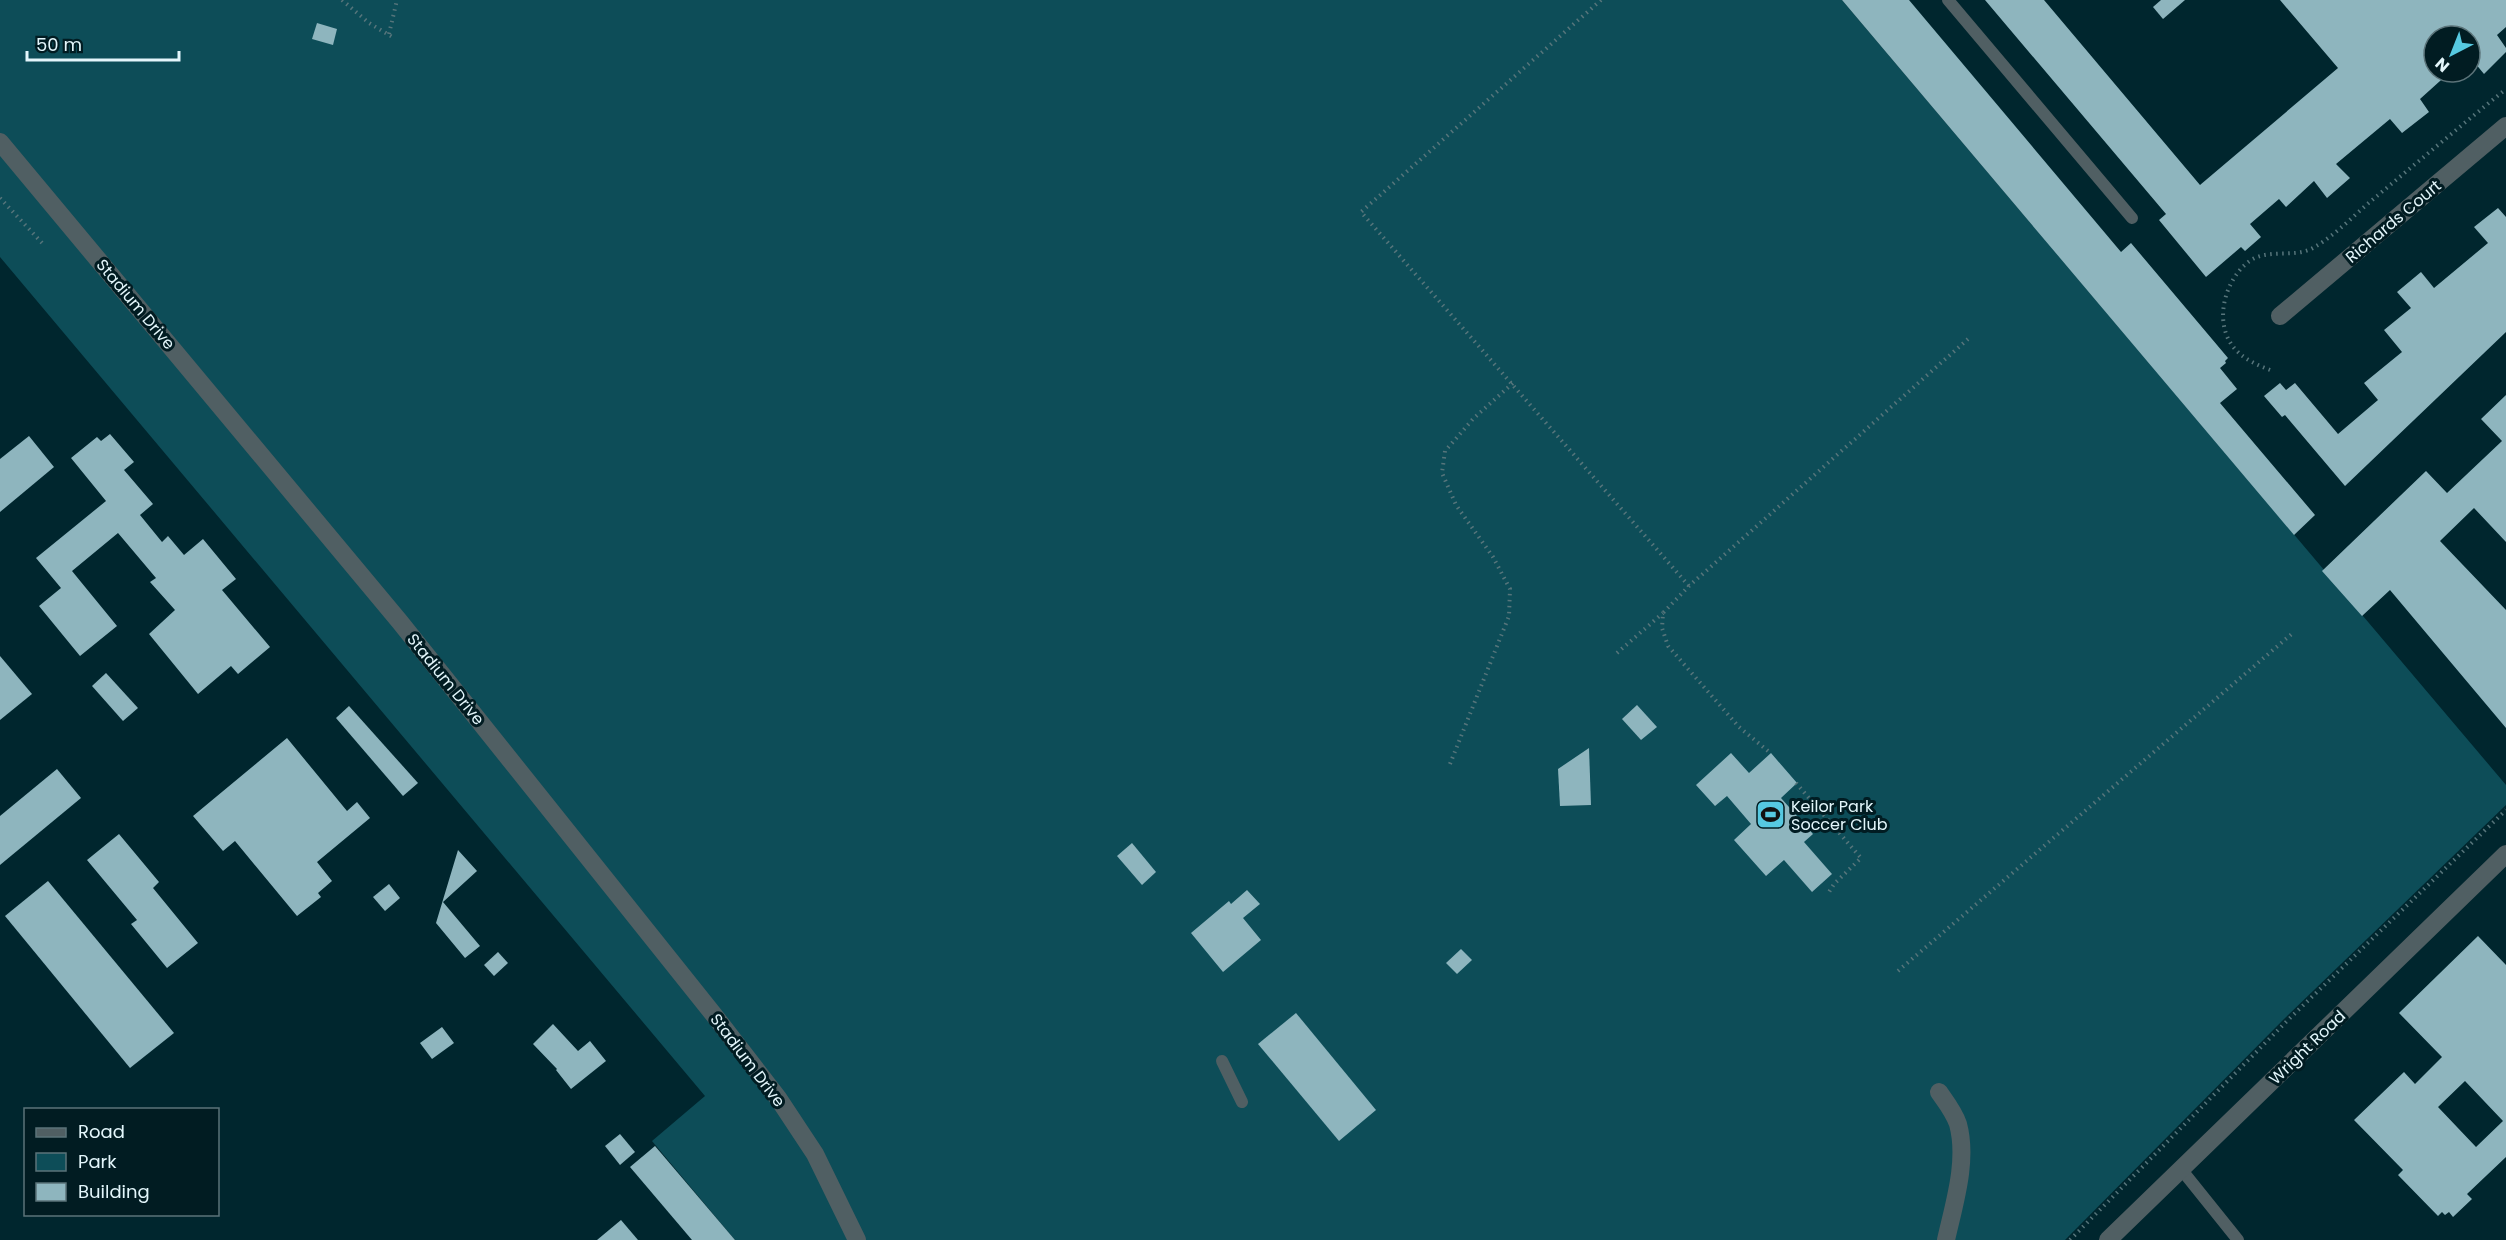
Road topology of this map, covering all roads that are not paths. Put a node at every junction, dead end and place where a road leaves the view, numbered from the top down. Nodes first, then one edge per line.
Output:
1 (1948, 0) edge
2 (2506, 126) edge
3 (0, 142) edge
4 (2132, 218) dead end
5 (2280, 316) dead end
6 (2506, 854) edge
7 (1222, 1062) dead end
8 (1939, 1092) dead end
9 (1242, 1102) dead end
10 (2181, 1169) junction
11 (856, 1240) edge
12 (1946, 1240) edge
13 (2108, 1240) edge
14 (2238, 1240) edge

1 - 4 lane
2 - 5 street, Richards Court
3 - 11 street, Stadium Drive
6 - 10 street, Wright Road
7 - 9 lane
8 - 12 street
10 - 13 street, Wright Road
10 - 14 lane

